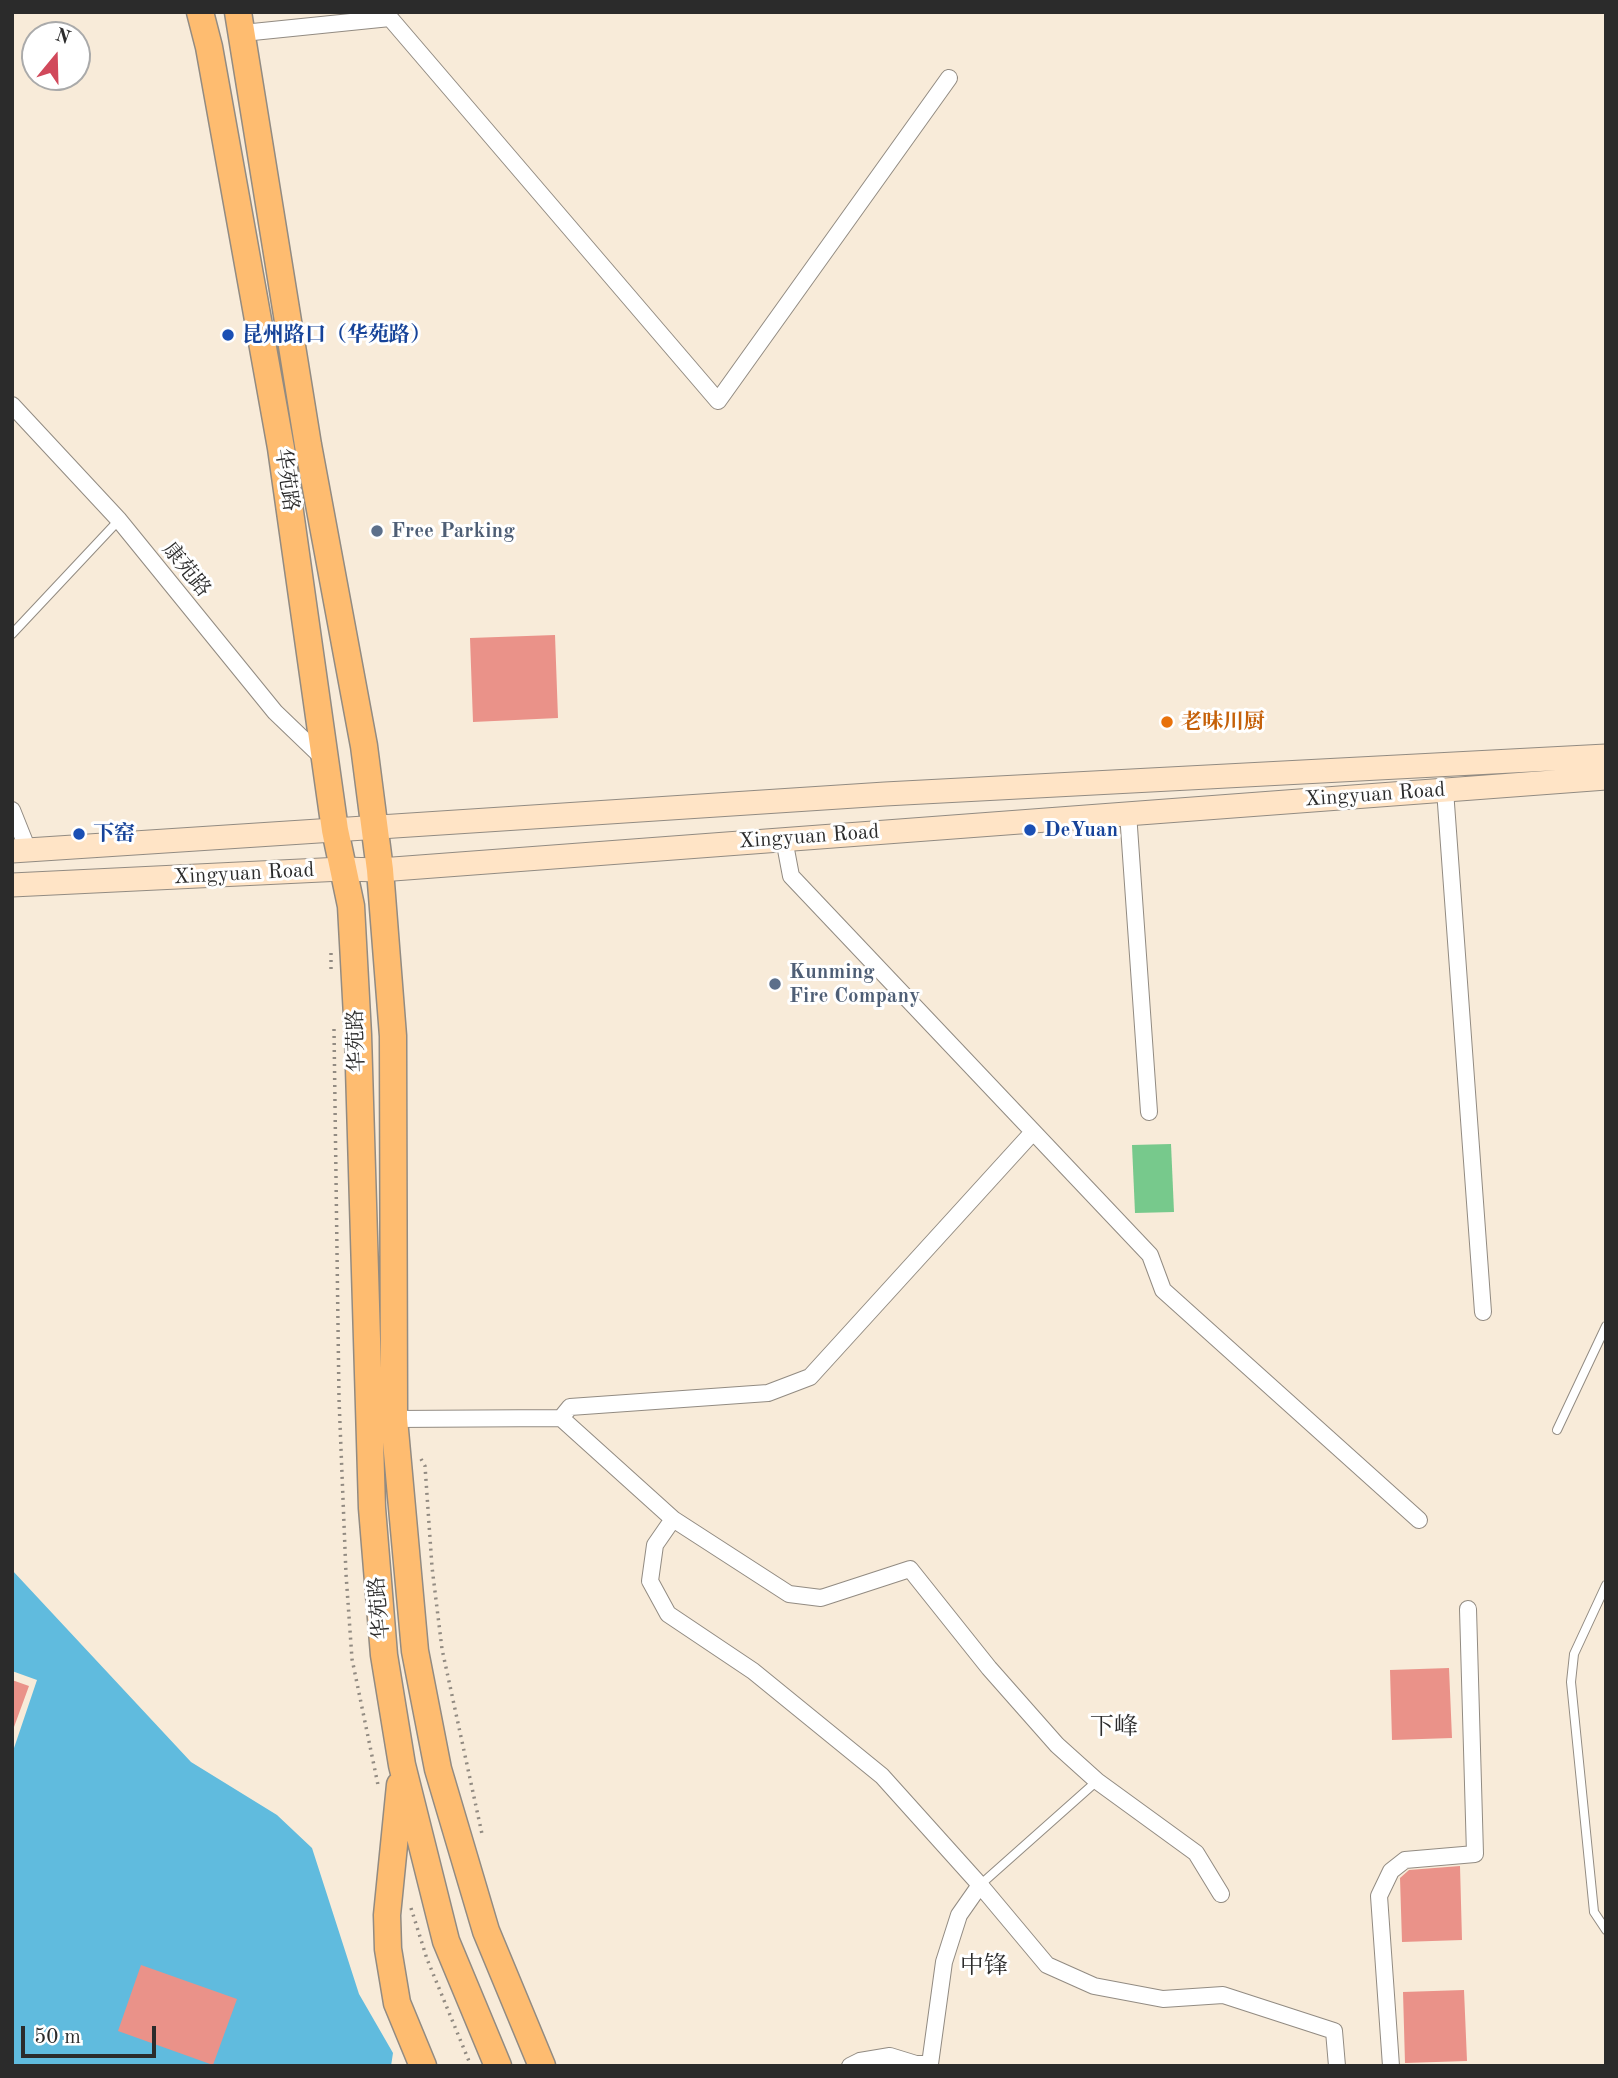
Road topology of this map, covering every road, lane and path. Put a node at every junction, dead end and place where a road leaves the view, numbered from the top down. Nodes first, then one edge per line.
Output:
1 (200, 12) edge
2 (240, 23) edge
3 (949, 78) dead end
4 (12, 405) edge
5 (119, 520) junction
6 (12, 634) edge
7 (1606, 756) edge
8 (327, 762) junction
9 (1606, 778) edge
10 (1445, 790) junction
11 (12, 810) edge
12 (1128, 813) junction
13 (374, 827) junction
14 (335, 830) junction
15 (784, 839) junction
16 (20, 851) edge
17 (342, 869) junction
18 (380, 870) junction
19 (12, 884) edge
20 (1149, 1111) dead end
21 (1033, 1132) junction
22 (1483, 1312) dead end
23 (1606, 1326) edge
24 (561, 1418) junction
25 (394, 1419) junction
26 (1557, 1430) dead end
27 (419, 1457) dead end
28 (673, 1519) junction
29 (1419, 1520) dead end
30 (1606, 1585) edge
31 (1468, 1608) dead end
32 (402, 1765) junction
33 (1097, 1781) junction
34 (484, 1844) dead end
35 (980, 1885) junction
36 (1221, 1894) dead end
37 (1606, 1930) edge
38 (930, 2065) edge
39 (423, 2066) edge
40 (498, 2066) edge
41 (542, 2066) edge
42 (850, 2066) edge
43 (1337, 2066) edge
44 (1391, 2066) edge

1 - 8 main road, 华苑路
2 - 3 street
2 - 13 main road, 华苑路
4 - 5 street, 康苑路
5 - 6 lane
5 - 8 street, 康苑路
7 - 13 main road, Xingyuan Road
8 - 14 main road, 华苑路
9 - 10 main road, Xingyuan Road
10 - 12 main road, Xingyuan Road
10 - 22 street
11 - 16 street
12 - 15 main road, Xingyuan Road
12 - 20 street
13 - 14 main road, Xingyuan Road
13 - 18 main road, 华苑路
14 - 16 main road, Xingyuan Road
14 - 17 main road, 华苑路
15 - 18 main road, Xingyuan Road
15 - 21 street
17 - 18 main road, Xingyuan Road
17 - 19 main road, Xingyuan Road
17 - 32 main road, 华苑路
18 - 25 main road, 华苑路
21 - 24 street
21 - 29 street
23 - 26 lane
24 - 25 street
24 - 28 street
25 - 41 main road, 华苑路
27 - 34 path
28 - 33 street
28 - 35 street
30 - 37 lane
31 - 44 street
32 - 39 main road
32 - 40 main road, 华苑路
33 - 35 lane
33 - 36 street
35 - 38 street
35 - 43 street
38 - 42 street

